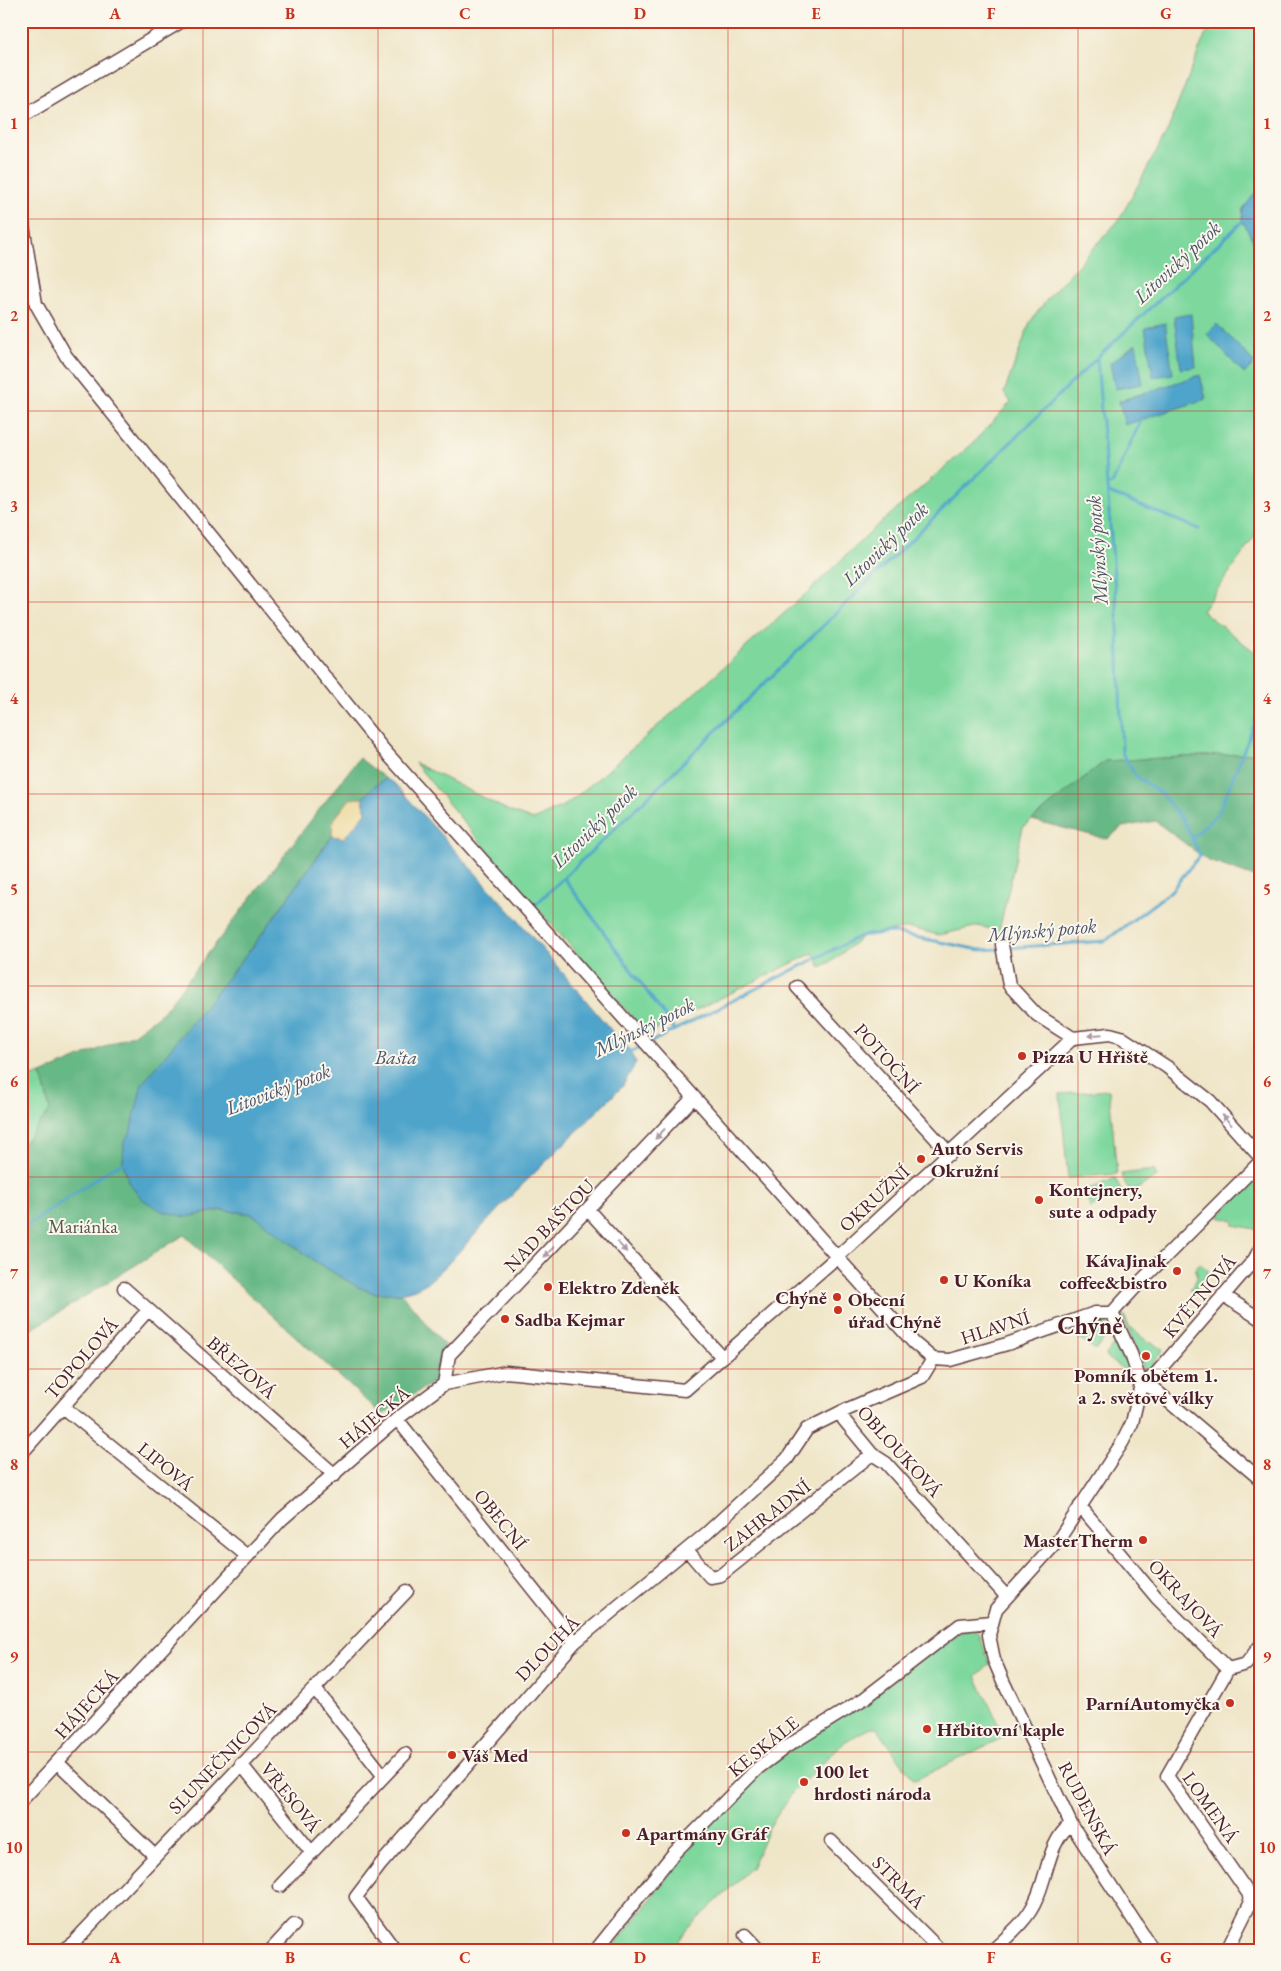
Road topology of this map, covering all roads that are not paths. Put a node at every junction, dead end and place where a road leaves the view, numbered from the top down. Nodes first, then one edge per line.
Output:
1 (182, 21) edge
2 (21, 117) edge
3 (21, 213) edge
4 (1002, 945) dead end
5 (797, 987) dead end
6 (1073, 1038) junction
7 (694, 1098) junction
8 (950, 1154) junction
9 (1260, 1157) edge
10 (1260, 1162) edge
11 (589, 1211) junction
12 (1260, 1249) edge
13 (837, 1257) junction
14 (124, 1288) dead end
15 (1223, 1295) junction
16 (148, 1310) junction
17 (1112, 1313) junction
18 (1260, 1320) edge
19 (722, 1357) junction
20 (934, 1359) junction
21 (444, 1384) junction
22 (1141, 1384) junction
23 (63, 1406) junction
24 (841, 1412) junction
25 (397, 1419) junction
26 (21, 1454) edge
27 (872, 1454) junction
28 (335, 1475) junction
29 (1260, 1479) edge
30 (1080, 1506) junction
31 (687, 1550) junction
32 (246, 1555) junction
33 (407, 1591) dead end
34 (1006, 1596) junction
35 (991, 1622) junction
36 (575, 1642) junction
37 (1260, 1646) edge
38 (1228, 1669) junction
39 (315, 1688) junction
40 (405, 1754) dead end
41 (58, 1763) junction
42 (241, 1764) junction
43 (383, 1775) junction
44 (21, 1800) edge
45 (1072, 1824) junction
46 (831, 1841) dead end
47 (312, 1853) junction
48 (156, 1856) junction
49 (280, 1886) dead end
50 (294, 1926) dead end
51 (745, 1935) dead end
52 (71, 1947) edge
53 (271, 1950) edge
54 (395, 1950) edge
55 (596, 1950) edge
56 (759, 1950) edge
57 (940, 1950) edge
58 (993, 1950) edge
59 (1153, 1950) edge
60 (1227, 1950) edge

1 - 2 street
3 - 7 street
4 - 6 street
5 - 8 street, POTOČNÍ
6 - 8 street, OKRUŽNÍ
9 -> 6 street
7 -> 11 street, NAD BAŠTOU
7 - 13 street
8 - 13 street, OKRUŽNÍ
10 - 17 street
11 -> 19 street
11 -> 21 street, NAD BAŠTOU
12 - 15 street, KVĚTNOVÁ
13 - 19 street, HÁJECKÁ
13 - 20 street
14 - 16 street, BŘEZOVÁ
15 - 18 street
15 - 22 street, KVĚTNOVÁ
16 - 23 street, TOPOLOVÁ
16 - 28 street, BŘEZOVÁ
17 - 20 street, HLAVNÍ
17 - 22 street
19 - 21 street, HÁJECKÁ
20 - 24 street, OBLOUKOVÁ
21 - 25 street, HÁJECKÁ
22 - 29 street
22 - 30 street, RUDENSKÁ
23 - 26 street, TOPOLOVÁ
23 - 32 street, LIPOVÁ
24 - 27 street, OBLOUKOVÁ
24 - 31 street, DLOUHÁ
25 - 28 street, HÁJECKÁ
25 - 36 street, OBECNÍ
27 - 31 street, ZAHRADNÍ
27 - 34 street, OBLOUKOVÁ
28 - 32 street, HÁJECKÁ
30 - 34 street, RUDENSKÁ
30 - 38 street, OKRAJOVÁ
31 - 36 street, DLOUHÁ
32 - 41 street, HÁJECKÁ
33 - 39 street, SLUNEČNICOVÁ
34 - 35 street, RUDENSKÁ
35 - 45 street, RUDENSKÁ
35 - 55 street, KE SKÁLE
36 - 54 street, DLOUHÁ
37 - 38 street
38 - 60 street, LOMENÁ
39 - 42 street, SLUNEČNICOVÁ
39 - 43 street
40 - 43 street, VŘESOVÁ
41 - 44 street, HÁJECKÁ
41 - 48 street
42 - 47 street, VŘESOVÁ
42 - 48 street, SLUNEČNICOVÁ
43 - 47 street, VŘESOVÁ
45 - 58 street
45 - 59 street, RUDENSKÁ
46 - 57 street, STRMÁ
47 - 49 street, VŘESOVÁ
48 - 52 street, SLUNEČNICOVÁ
50 - 53 street
51 - 56 street

